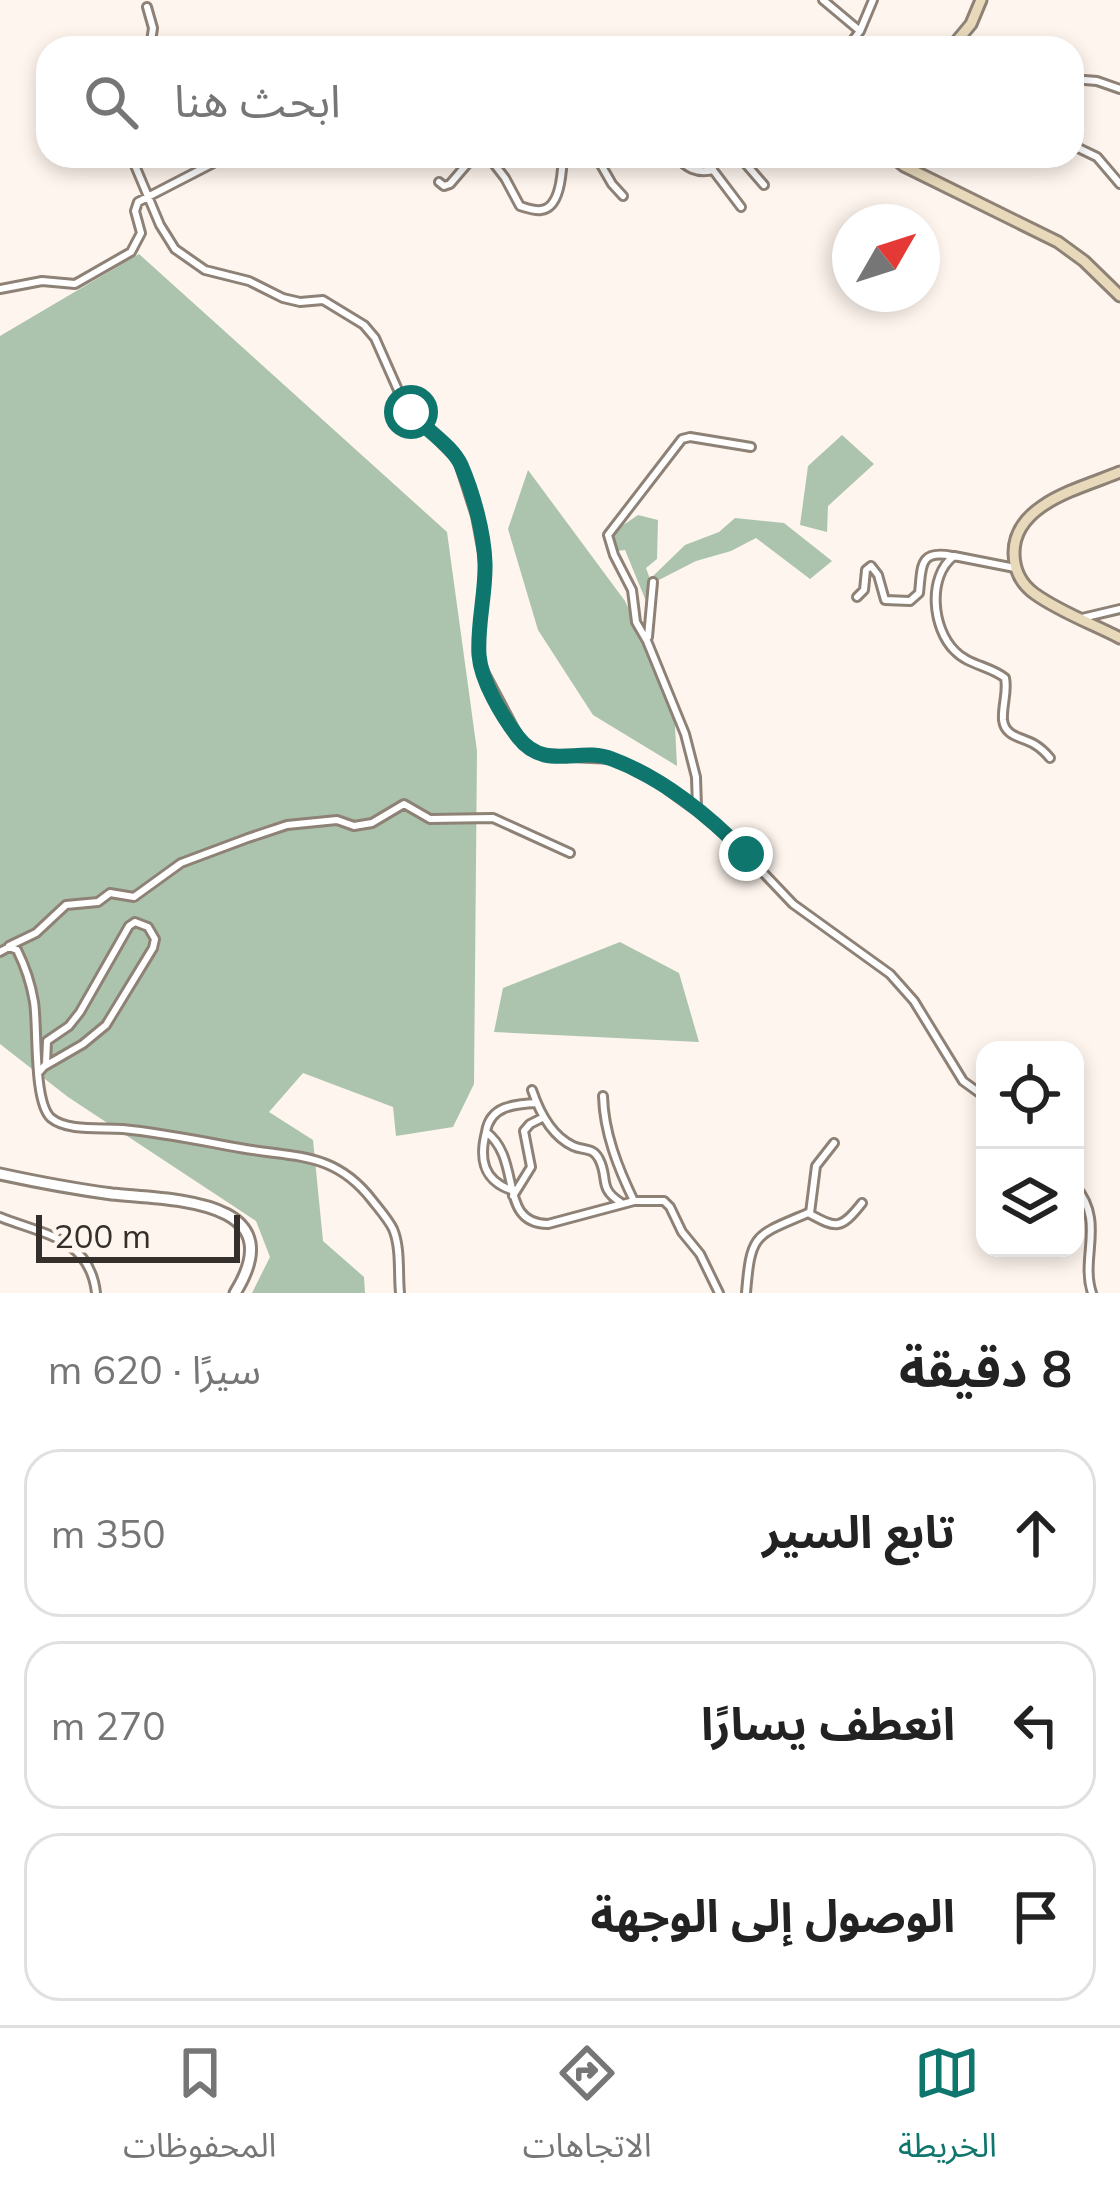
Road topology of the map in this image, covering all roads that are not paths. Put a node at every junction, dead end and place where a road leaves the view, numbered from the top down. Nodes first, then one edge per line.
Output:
1 (823, 0) edge
2 (873, 0) edge
3 (981, 0) edge
4 (147, 7) dead end
5 (860, 31) junction
6 (152, 36) edge
7 (856, 36) edge
8 (960, 36) edge
9 (1084, 80) edge
10 (1120, 89) edge
11 (1084, 152) edge
12 (136, 168) edge
13 (204, 168) edge
14 (463, 168) edge
15 (497, 168) edge
16 (561, 168) edge
17 (603, 168) edge
18 (689, 168) edge
19 (750, 168) edge
20 (908, 168) edge
21 (713, 170) joint
22 (439, 182) dead end
23 (1120, 184) edge
24 (764, 185) dead end
25 (623, 196) dead end
26 (148, 197) junction
27 (741, 207) dead end
28 (0, 289) edge
29 (1120, 296) edge
30 (751, 447) dead end
31 (1120, 472) edge
32 (954, 556) junction
33 (1015, 568) junction
34 (653, 581) dead end
35 (857, 597) dead end
36 (1120, 609) edge
37 (1082, 618) junction
38 (1120, 638) edge
39 (647, 641) junction
40 (1050, 758) dead end
41 (697, 811) junction
42 (570, 853) dead end
43 (3, 950) edge
44 (42, 1069) junction
45 (532, 1090) dead end
46 (976, 1090) edge
47 (603, 1096) dead end
48 (536, 1103) junction
49 (544, 1117) junction
50 (486, 1132) junction
51 (834, 1143) dead end
52 (0, 1174) edge
53 (512, 1193) junction
54 (1084, 1199) edge
55 (634, 1201) junction
56 (862, 1203) dead end
57 (623, 1204) junction
58 (810, 1213) junction
59 (0, 1217) edge
60 (96, 1293) edge
61 (235, 1293) edge
62 (400, 1293) edge
63 (719, 1293) edge
64 (746, 1293) edge
65 (1092, 1293) edge

1 - 5 street
2 - 5 street
3 - 8 main road
4 - 6 street
5 - 7 street
9 - 10 street
11 - 23 street
12 - 26 street
13 - 26 street
14 - 22 street
15 - 16 street
17 - 25 street
18 - 21 street
19 - 24 street
20 - 29 main road
21 - 27 street
26 - 28 street
26 - 41 street
30 - 39 street
31 - 33 main road
32 - 33 street
32 - 35 street
32 - 40 street
33 - 37 main road
34 - 39 street
36 - 37 street
37 - 38 main road
39 - 41 street
41 - 46 street
42 - 43 street
43 - 44 street
44 - 44 street
44 - 62 street
45 - 48 street
47 - 55 street
48 - 49 street
48 - 50 street
49 - 53 street
49 - 57 street
50 - 53 street
50 - 53 street
51 - 58 street
52 - 61 street
53 - 57 street
54 - 65 street
55 - 57 street
55 - 63 street
56 - 58 street
58 - 64 street
59 - 60 street

